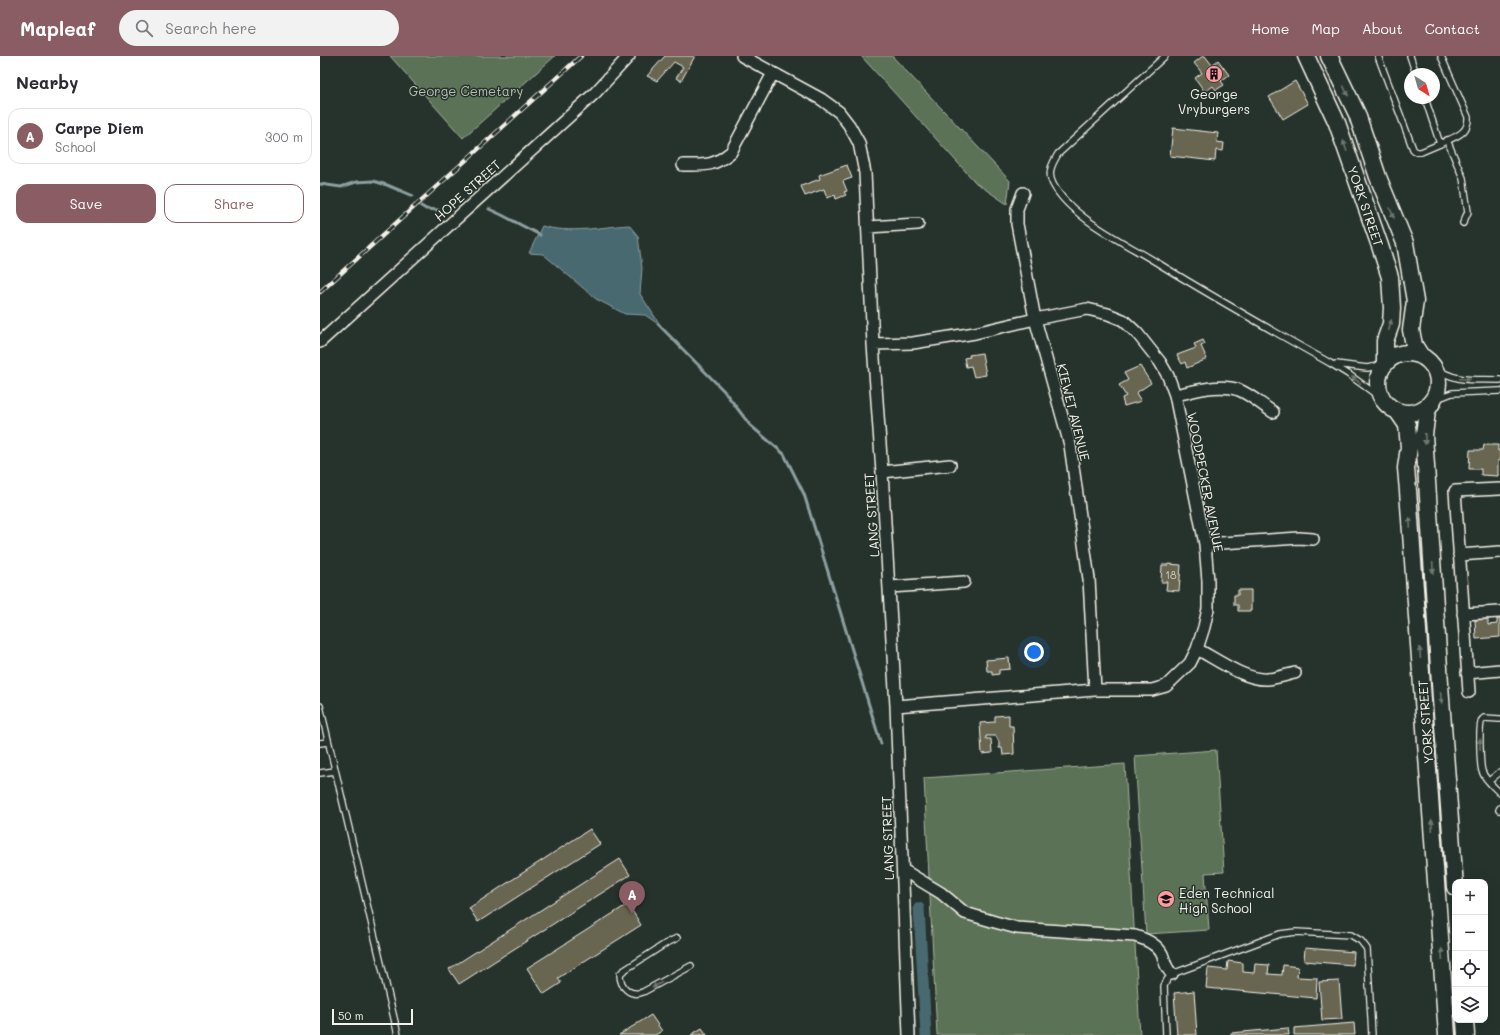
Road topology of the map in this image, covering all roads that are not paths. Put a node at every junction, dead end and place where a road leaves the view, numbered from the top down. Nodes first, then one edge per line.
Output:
1 (629, 56) edge
2 (742, 56) edge
3 (1165, 56) edge
4 (1306, 56) edge
5 (1329, 56) edge
6 (1378, 56) edge
7 (1410, 56) edge
8 (1441, 56) edge
9 (1414, 68) edge
10 (773, 73) junction
11 (1427, 104) edge
12 (1447, 140) junction
13 (1440, 144) junction
14 (683, 165) dead end
15 (1023, 193) dead end
16 (918, 224) dead end
17 (1463, 224) dead end
18 (868, 227) junction
19 (1035, 319) junction
20 (320, 342) edge
21 (873, 344) junction
22 (1421, 356) junction
23 (1330, 363) junction
24 (1384, 364) junction
25 (1434, 367) junction
26 (1500, 380) edge
27 (1482, 391) junction
28 (1500, 391) edge
29 (1175, 395) junction
30 (1500, 395) edge
31 (1381, 398) junction
32 (1433, 400) junction
33 (1273, 412) dead end
34 (1398, 412) junction
35 (950, 465) dead end
36 (882, 472) junction
37 (1500, 490) edge
38 (1314, 539) dead end
39 (1206, 544) junction
40 (1500, 552) edge
41 (1459, 555) junction
42 (964, 582) dead end
43 (890, 587) junction
44 (1500, 612) edge
45 (1463, 614) junction
46 (1197, 649) junction
47 (1500, 670) edge
48 (1296, 673) dead end
49 (1467, 673) junction
50 (1095, 690) junction
51 (1469, 692) dead end
52 (320, 706) edge
53 (896, 706) junction
54 (1500, 718) edge
55 (328, 742) junction
56 (320, 743) edge
57 (335, 770) junction
58 (1500, 772) edge
59 (320, 773) edge
60 (1488, 781) junction
61 (1500, 793) edge
62 (903, 870) junction
63 (1454, 879) edge
64 (677, 938) dead end
65 (691, 966) dead end
66 (1172, 974) junction
67 (1465, 1023) edge
68 (398, 1035) edge
69 (909, 1035) edge
70 (1166, 1035) edge
71 (1372, 1035) edge
72 (1447, 1035) edge
73 (1466, 1035) edge

1 - 20 street, HOPE STREET
2 - 10 street, LANG STREET
3 - 23 lane
24 -> 4 main road, YORK STREET
5 -> 22 main road, YORK STREET
6 - 13 lane
7 - 9 lane
8 - 12 lane
10 - 14 street
10 - 18 street, LANG STREET
11 - 13 lane
12 - 13 lane
12 - 17 lane
15 - 19 street, KIEWET AVENUE
16 - 18 street
18 - 21 street, LANG STREET
19 - 21 street, WOODPECKER AVENUE
19 - 29 street, WOODPECKER AVENUE
19 - 50 street, KIEWET AVENUE
21 - 36 street, LANG STREET
22 - 24 main road
22 - 25 main road, YORK STREET
23 - 24 lane
31 -> 23 lane
24 - 31 main road, YORK STREET
25 -> 26 lane
25 - 32 main road, YORK STREET
27 - 28 lane
27 - 30 lane
27 - 32 lane
29 - 33 street
29 - 39 street, WOODPECKER AVENUE
31 - 34 main road, YORK STREET
32 - 34 main road
32 -> 63 main road, YORK STREET
72 -> 34 main road, YORK STREET
35 - 36 street
36 - 43 street, LANG STREET
37 - 41 street
38 - 39 street
39 - 46 street, WOODPECKER AVENUE
40 - 41 street
41 - 45 street
42 - 43 street
43 - 53 street, LANG STREET
44 - 45 street
45 - 49 street
46 - 48 street
46 - 50 street, WOODPECKER AVENUE
47 - 49 street
49 - 51 street
50 - 53 street, WOODPECKER AVENUE
52 - 55 lane
53 - 62 street, LANG STREET
60 -> 54 lane
55 - 56 lane
55 - 57 lane
57 - 59 lane
57 - 68 lane
58 - 60 lane
60 - 61 lane
62 - 66 street
62 - 69 street, LANG STREET
65 -> 64 lane
66 - 70 lane
66 - 71 lane
67 - 73 main road

